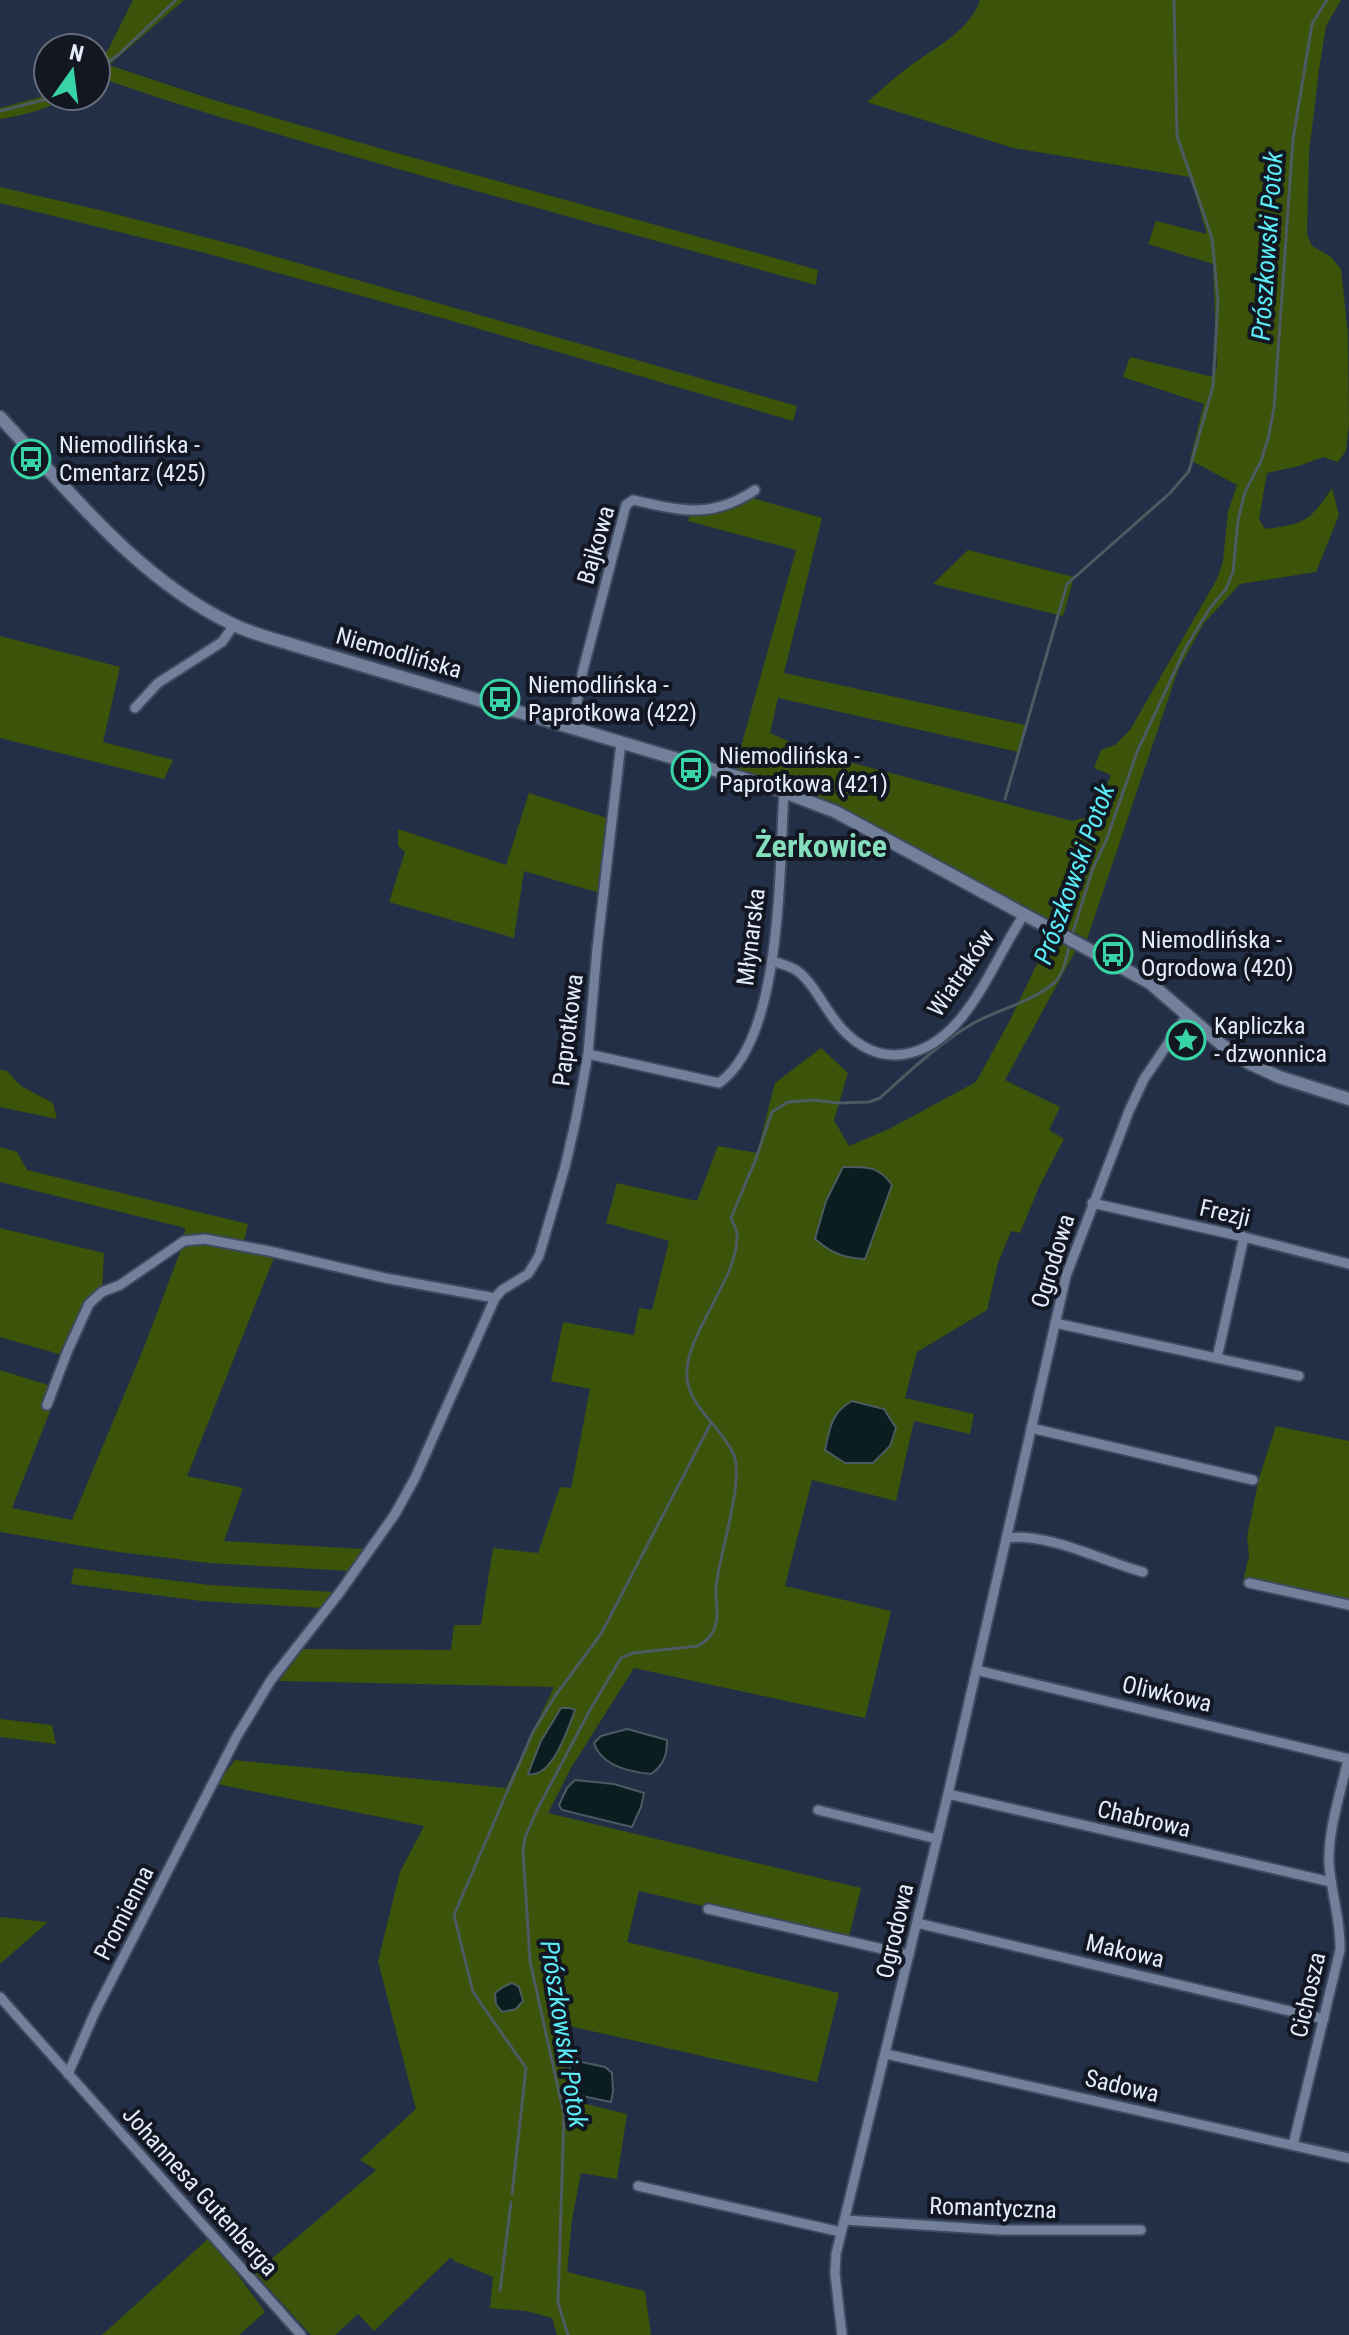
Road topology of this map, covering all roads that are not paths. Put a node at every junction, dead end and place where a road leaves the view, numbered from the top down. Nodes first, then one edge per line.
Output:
1 (0, 417) edge
2 (755, 490) dead end
3 (234, 625) junction
4 (135, 708) dead end
5 (572, 728) junction
6 (621, 743) junction
7 (784, 792) junction
8 (1024, 915) junction
9 (773, 961) junction
10 (1188, 1014) junction
11 (588, 1054) junction
12 (1349, 1099) edge
13 (1092, 1203) junction
14 (1244, 1237) junction
15 (1349, 1264) edge
16 (495, 1298) junction
17 (1055, 1323) junction
18 (1217, 1358) junction
19 (1299, 1376) dead end
20 (47, 1405) dead end
21 (1031, 1428) junction
22 (1253, 1480) dead end
23 (1007, 1538) junction
24 (1143, 1572) dead end
25 (1249, 1583) dead end
26 (1349, 1605) edge
27 (976, 1670) junction
28 (1349, 1759) edge
29 (948, 1794) junction
30 (818, 1810) dead end
31 (937, 1839) junction
32 (1331, 1882) junction
33 (708, 1909) dead end
34 (917, 1923) junction
35 (909, 1955) junction
36 (0, 1997) edge
37 (1324, 2019) junction
38 (886, 2054) junction
39 (68, 2074) junction
40 (1293, 2145) junction
41 (1349, 2158) edge
42 (638, 2186) dead end
43 (845, 2220) junction
44 (1141, 2230) dead end
45 (841, 2232) junction
46 (301, 2335) edge
47 (842, 2335) edge

1 - 3 main road, Niemodlińska
2 - 5 street, Bajkowa
3 - 4 street
3 - 5 main road, Niemodlińska
5 - 6 main road, Niemodlińska
6 - 7 main road, Niemodlińska
6 - 11 street, Paprotkowa
7 - 8 main road, Niemodlińska
7 - 9 street, Młynarska
8 - 9 street, Wiatraków
8 - 10 main road, Niemodlińska
9 - 11 street, Młynarska
10 - 12 main road, Niemodlińska
10 - 13 street, Ogrodowa
11 - 16 street, Paprotkowa
13 - 14 street, Frezji
13 - 17 street, Ogrodowa
14 - 15 street, Frezji
14 - 18 street
16 - 20 street
16 - 39 street, Promienna
17 - 18 street
17 - 21 street, Ogrodowa
18 - 19 street
21 - 22 street
21 - 23 street, Ogrodowa
23 - 24 street
23 - 27 street, Ogrodowa
25 - 26 street
27 - 28 street, Oliwkowa
27 - 29 street, Ogrodowa
28 - 32 street, Cichosza
29 - 31 street, Ogrodowa
29 - 32 street, Chabrowa
30 - 31 street
31 - 34 street, Ogrodowa
32 - 37 street, Cichosza
33 - 35 street
34 - 35 street, Ogrodowa
34 - 37 street, Makowa
35 - 38 street, Ogrodowa
36 - 39 street, Johannesa Gutenberga
37 - 40 street, Cichosza
38 - 40 street, Sadowa
38 - 43 street, Ogrodowa
39 - 46 street, Johannesa Gutenberga
40 - 41 street, Sadowa
42 - 45 street
43 - 44 street, Romantyczna
43 - 45 street, Ogrodowa
45 - 47 street, Ogrodowa

